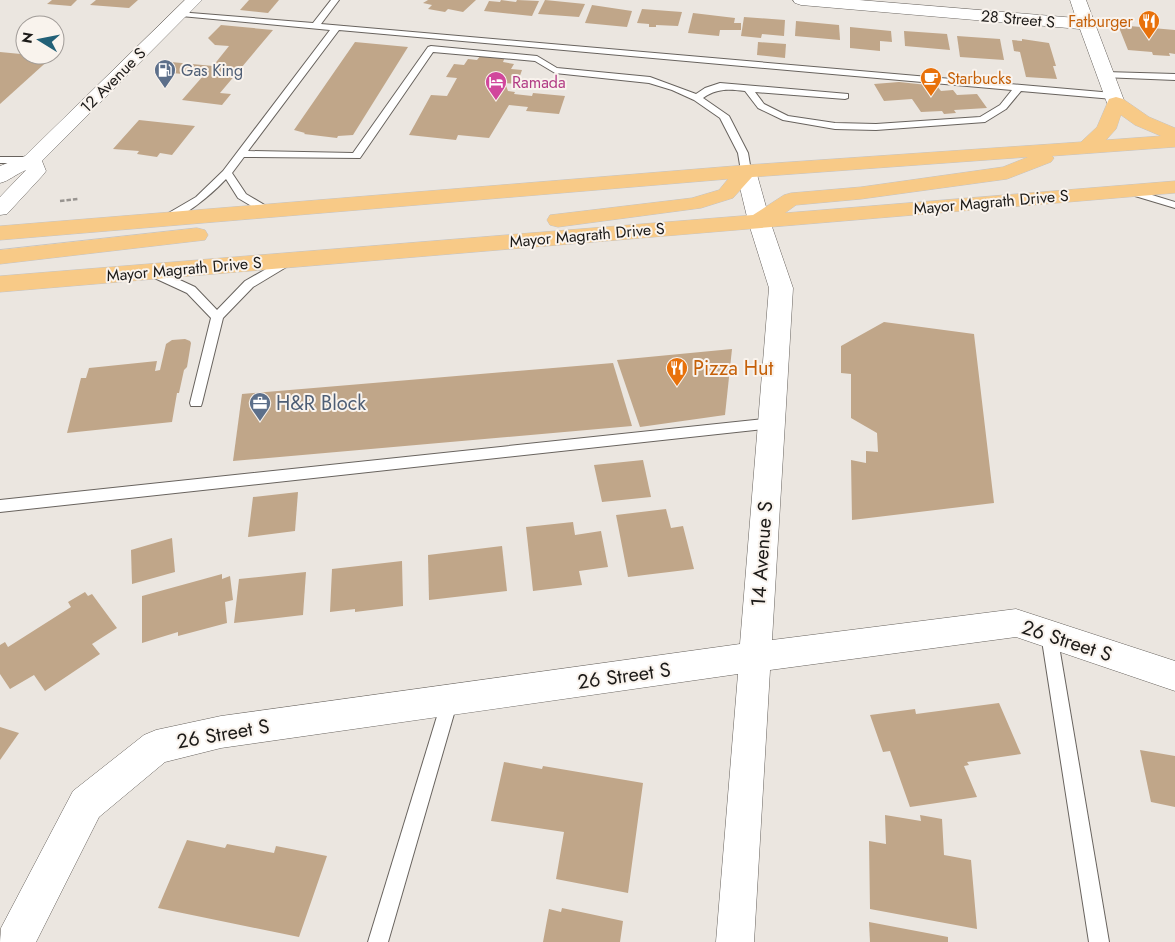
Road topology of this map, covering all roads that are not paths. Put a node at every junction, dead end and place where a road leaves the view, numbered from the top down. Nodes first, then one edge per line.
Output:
1 (194, 0) edge
2 (334, 0) edge
3 (801, 0) edge
4 (1078, 0) edge
5 (181, 14) junction
6 (1086, 24) junction
7 (315, 26) junction
8 (336, 28) junction
9 (1105, 75) junction
10 (1175, 76) edge
11 (748, 88) junction
12 (1018, 88) junction
13 (845, 96) dead end
14 (697, 98) junction
15 (1114, 100) junction
16 (1175, 135) edge
17 (1175, 141) edge
18 (1077, 148) junction
19 (242, 154) junction
20 (0, 160) edge
21 (32, 160) junction
22 (746, 171) junction
23 (227, 173) junction
24 (0, 177) edge
25 (1175, 187) edge
26 (1129, 191) junction
27 (355, 205) junction
28 (1175, 205) edge
29 (0, 209) edge
30 (269, 212) junction
31 (164, 220) junction
32 (759, 221) junction
33 (0, 233) edge
34 (359, 254) junction
35 (0, 256) edge
36 (289, 260) junction
37 (152, 272) junction
38 (0, 284) edge
39 (217, 317) junction
40 (196, 403) dead end
41 (773, 423) junction
42 (0, 506) edge
43 (1049, 634) junction
44 (754, 657) junction
45 (1175, 676) edge
46 (450, 700) junction
47 (15, 942) edge
48 (378, 942) edge
49 (736, 942) edge
50 (1099, 942) edge

1 - 5 street, 12 Avenue S
2 - 7 lane
3 - 6 street, 28 Street S
4 - 6 street
5 - 7 lane
5 - 21 street, 12 Avenue S
6 - 9 street
7 - 8 lane
8 - 12 lane
8 - 19 lane
9 - 10 lane
9 - 15 street
11 - 12 lane
11 - 13 lane
11 - 14 lane
12 - 15 lane
14 - 19 lane
14 - 22 lane
15 - 16 main road
15 - 18 main road
17 - 18 main road
18 - 22 main road
18 - 32 main road
19 - 23 lane
20 - 21 lane
21 - 24 street, 12 Avenue S
21 - 29 street
22 - 27 main road
22 - 32 street, 14 Avenue S
22 - 34 main road
23 - 30 lane
23 - 31 lane
25 - 26 main road, Mayor Magrath Drive S
26 - 28 lane
26 - 32 main road, Mayor Magrath Drive S
27 - 30 main road
27 - 35 main road
30 - 31 main road
31 - 33 main road
32 - 34 main road, Mayor Magrath Drive S
32 - 41 street, 14 Avenue S
34 - 36 main road, Mayor Magrath Drive S
36 - 37 main road, Mayor Magrath Drive S
36 - 39 lane
37 - 38 main road, Mayor Magrath Drive S
37 - 39 lane
39 - 40 lane
41 - 42 lane
41 - 44 street, 14 Avenue S
43 - 44 street, 26 Street S
43 - 45 street, 26 Street S
43 - 50 lane
44 - 46 street, 26 Street S
44 - 49 street, 14 Avenue S
46 - 47 street, 26 Street S
46 - 48 lane

